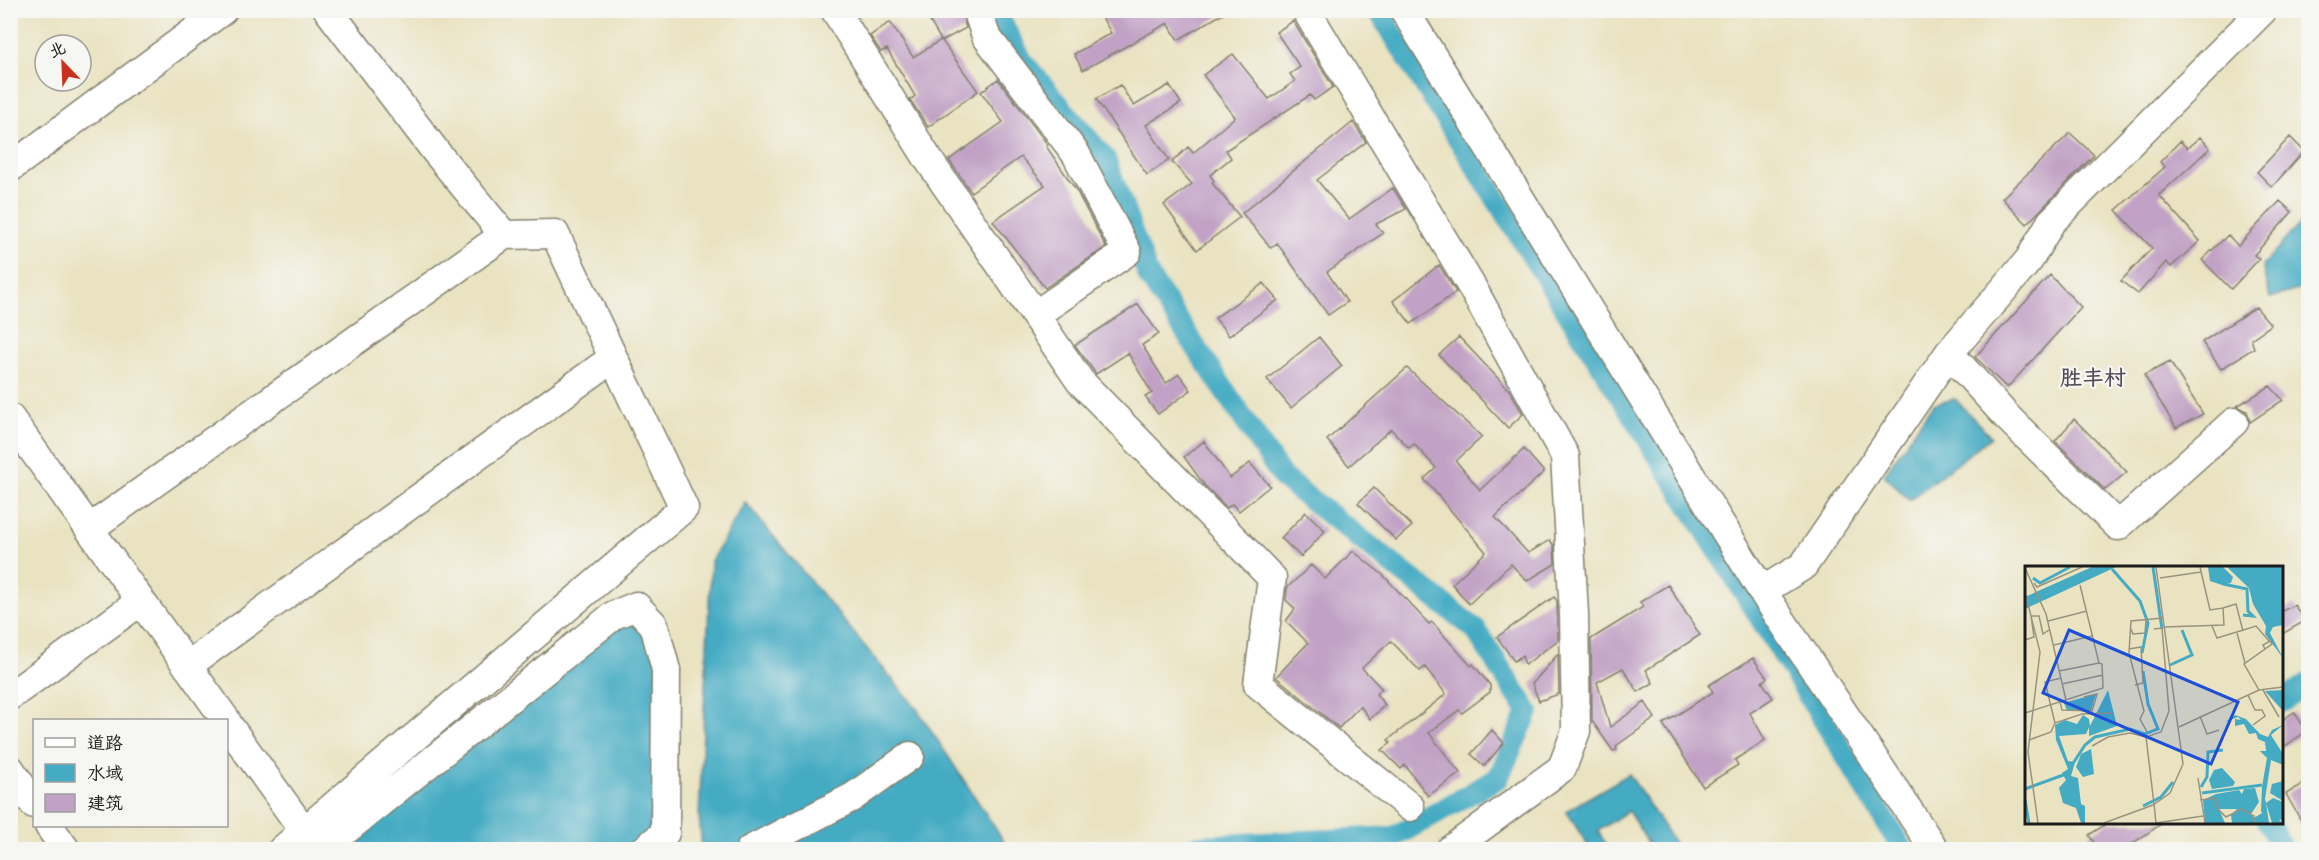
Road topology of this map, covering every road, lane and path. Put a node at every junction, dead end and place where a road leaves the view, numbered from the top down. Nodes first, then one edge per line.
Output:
1 (223, 10) edge
2 (328, 10) edge
3 (835, 10) edge
4 (977, 10) edge
5 (1306, 10) edge
6 (1404, 10) edge
7 (2263, 10) edge
8 (10, 168) edge
9 (504, 235) junction
10 (1035, 315) junction
11 (1949, 353) junction
12 (613, 358) junction
13 (10, 418) edge
14 (2234, 422) dead end
15 (89, 528) junction
16 (1762, 591) junction
17 (141, 601) junction
18 (187, 666) junction
19 (10, 696) edge
20 (225, 719) edge
21 (228, 724) edge
22 (910, 756) dead end
23 (10, 769) edge
24 (33, 803) edge
25 (1410, 807) dead end
26 (51, 827) edge
27 (312, 840) edge
28 (66, 849) edge
29 (282, 849) edge
30 (644, 849) edge
31 (750, 849) edge
32 (1450, 849) edge
33 (1935, 849) edge

1 - 8 street
2 - 9 street
3 - 10 street
4 - 10 street
5 - 32 street
6 - 16 street
7 - 11 street
9 - 12 street
9 - 15 street
10 - 25 street
11 - 14 street
11 - 16 street
12 - 18 street
12 - 27 street
13 - 15 street
15 - 17 street
16 - 33 street
17 - 18 street
17 - 19 street
18 - 20 street
21 - 27 street
22 - 31 street
23 - 24 street
26 - 28 street
27 - 29 street
27 - 30 street

